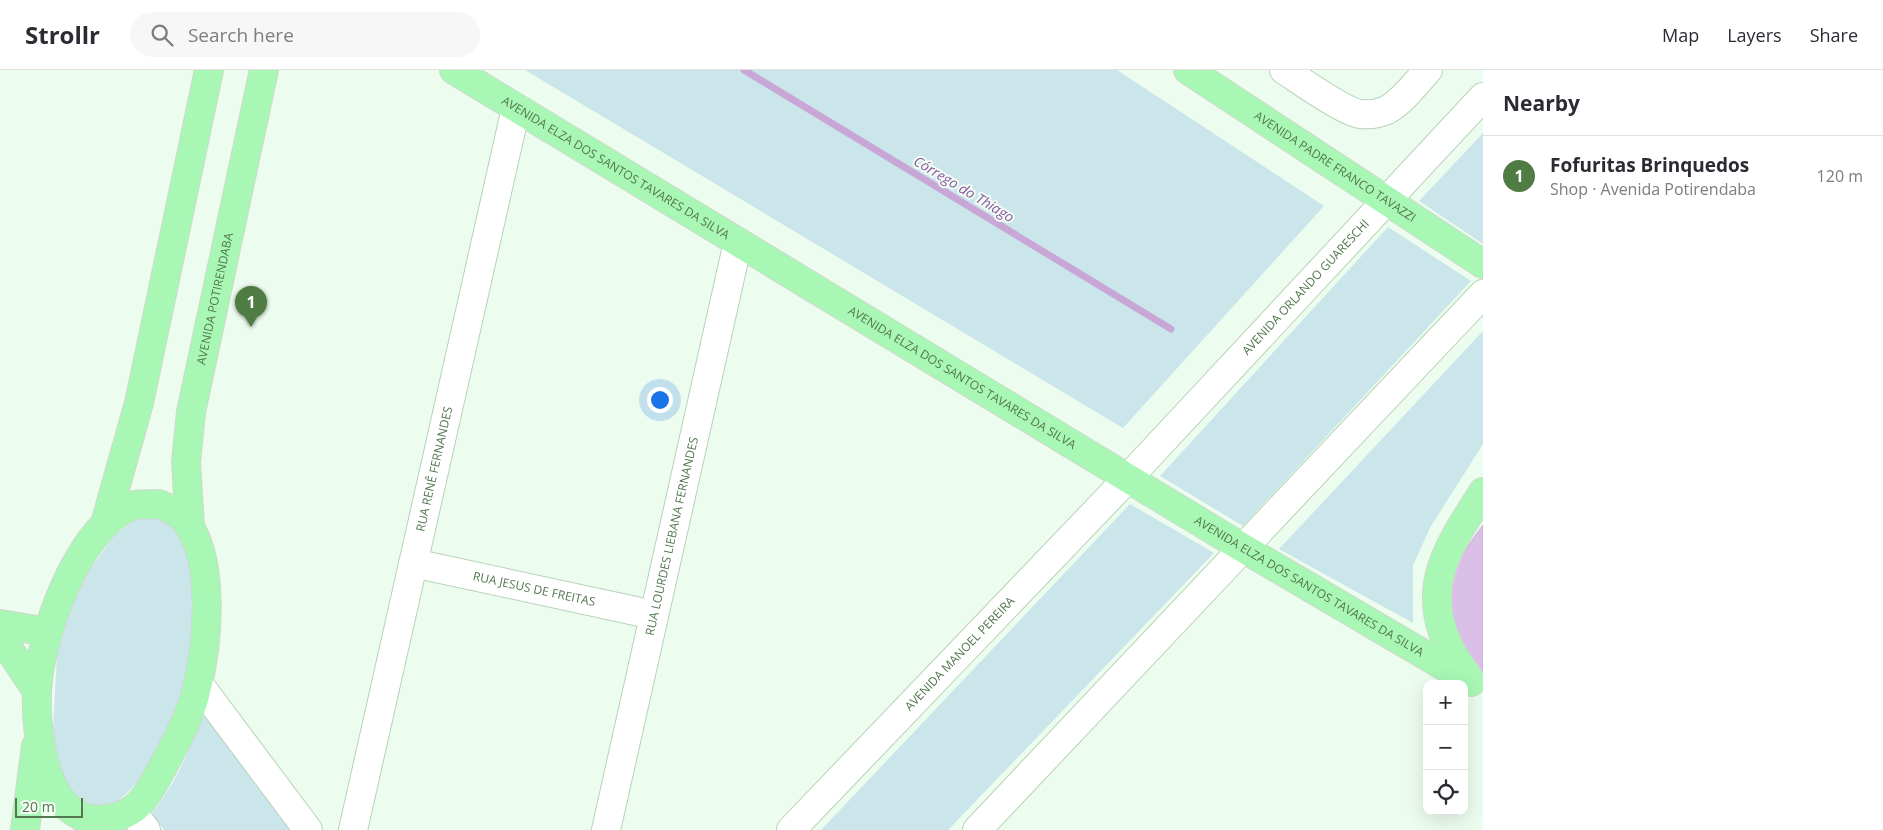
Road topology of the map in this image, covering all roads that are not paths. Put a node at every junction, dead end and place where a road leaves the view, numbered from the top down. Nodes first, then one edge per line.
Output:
1 (209, 70) edge
2 (264, 70) edge
3 (454, 70) edge
4 (1188, 70) edge
5 (1284, 70) edge
6 (1428, 70) edge
7 (1483, 97) edge
8 (516, 108) junction
9 (1386, 202) junction
10 (738, 242) junction
11 (1483, 264) edge
12 (1483, 294) edge
13 (1128, 478) junction
14 (1483, 492) edge
15 (105, 524) junction
16 (190, 528) junction
17 (1243, 548) junction
18 (413, 563) junction
19 (654, 614) junction
20 (0, 624) edge
21 (48, 632) junction
22 (0, 636) edge
23 (198, 683) junction
24 (1477, 686) edge
25 (38, 691) junction
26 (38, 728) junction
27 (139, 820) edge
28 (100, 825) edge
29 (25, 830) edge
30 (308, 830) edge
31 (353, 830) edge
32 (606, 830) edge
33 (791, 830) edge
34 (977, 830) edge

1 - 15 main road
2 - 16 main road, AVENIDA POTIRENDABA
3 - 8 main road, AVENIDA ELZA DOS SANTOS TAVARES DA SILVA
4 - 9 main road, AVENIDA PADRE FRANCO TAVAZZI
5 - 6 street
7 - 9 street, AVENIDA ORLANDO GUARESCHI
8 - 10 main road, AVENIDA ELZA DOS SANTOS TAVARES DA SILVA
8 - 18 street, RUA RENÊ FERNANDES
9 - 11 main road, AVENIDA PADRE FRANCO TAVAZZI
9 - 13 street, AVENIDA ORLANDO GUARESCHI
10 - 13 main road, AVENIDA ELZA DOS SANTOS TAVARES DA SILVA
10 - 19 street, RUA LOURDES LIEBANA FERNANDES
12 - 17 street
13 - 17 main road, AVENIDA ELZA DOS SANTOS TAVARES DA SILVA
13 - 33 street, AVENIDA MANOEL PEREIRA
14 - 24 main road
15 - 16 main road
15 - 21 main road
16 - 23 main road
17 - 24 main road, AVENIDA ELZA DOS SANTOS TAVARES DA SILVA
17 - 34 street
18 - 19 street, RUA JESUS DE FREITAS
18 - 31 street, RUA RENÊ FERNANDES
19 - 32 street, RUA LOURDES LIEBANA FERNANDES
20 - 21 main road
21 - 25 main road
22 - 25 main road
23 - 27 main road
23 - 30 street
25 - 26 main road
26 - 28 main road
26 - 29 main road
27 - 28 main road

